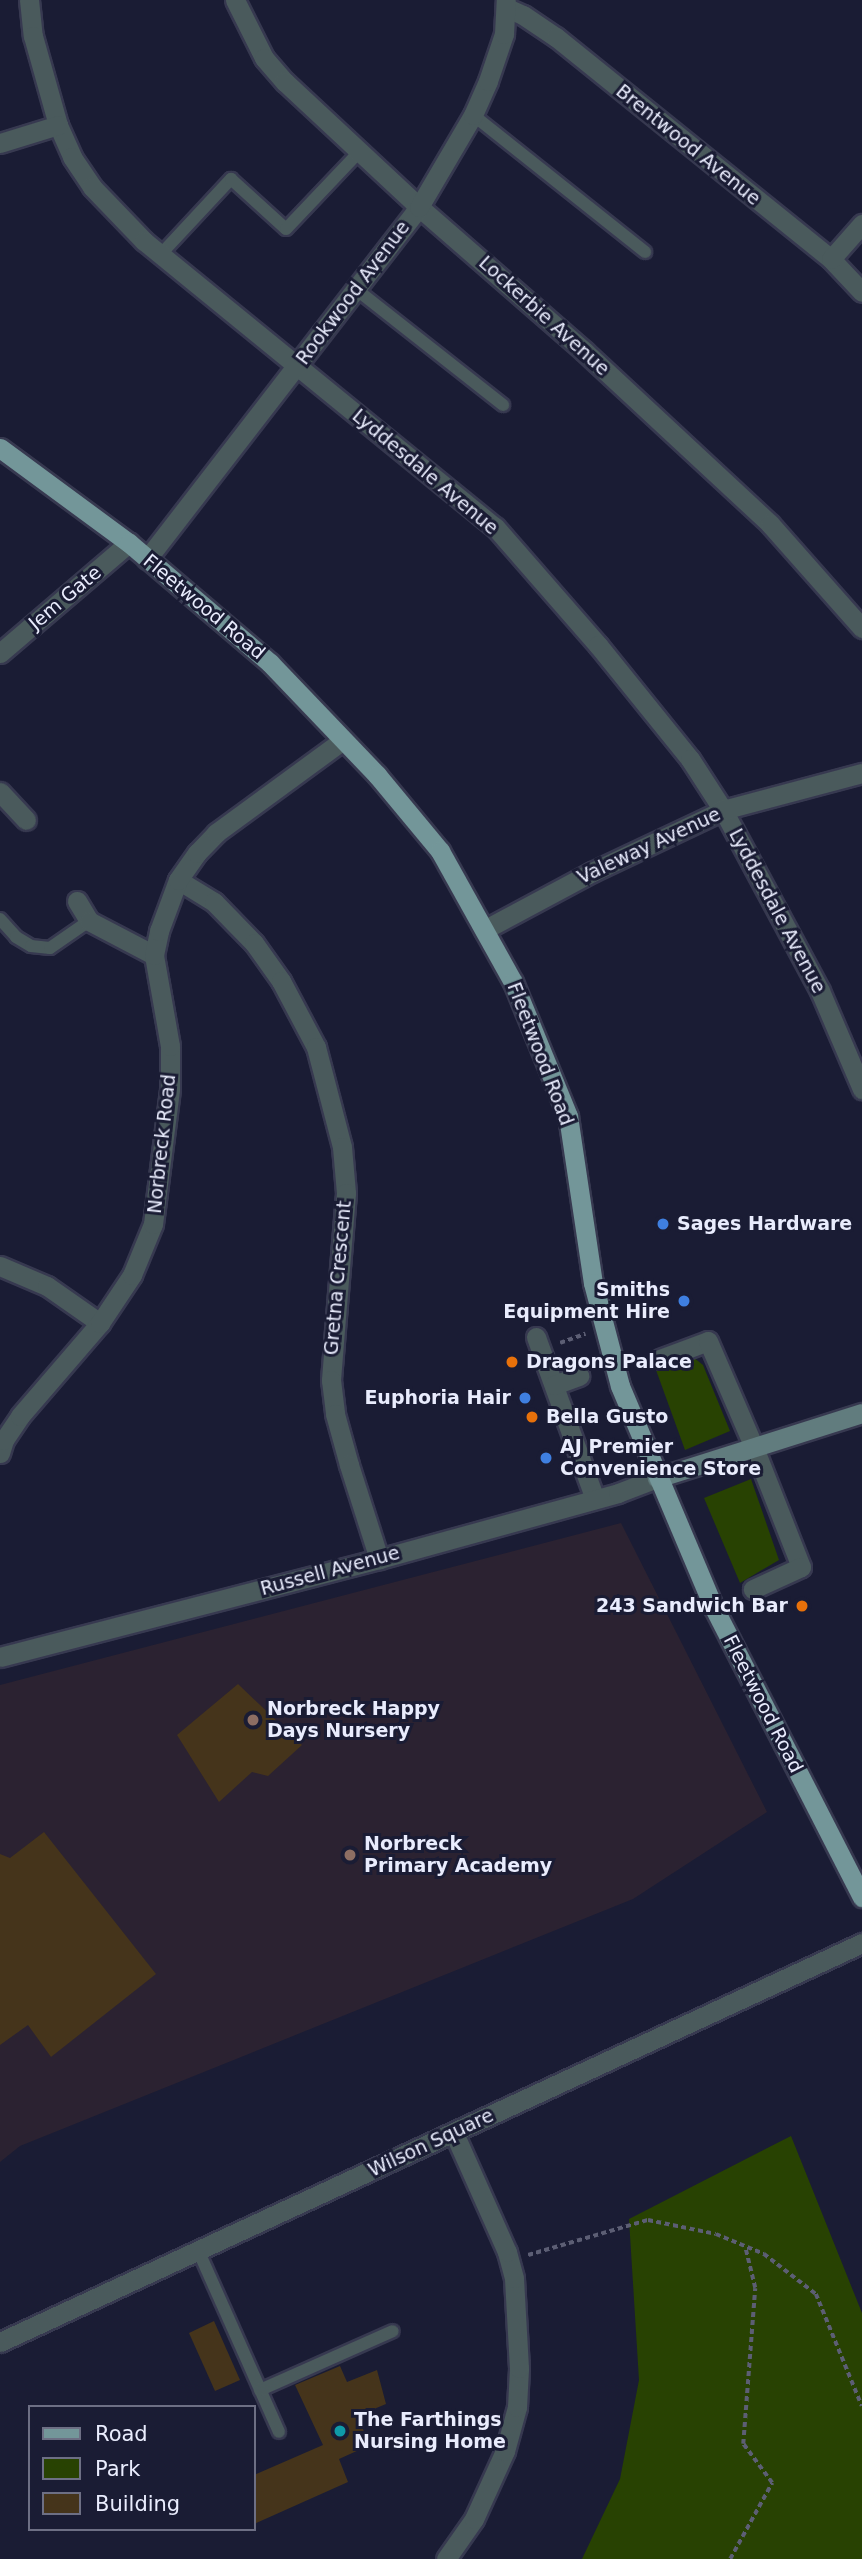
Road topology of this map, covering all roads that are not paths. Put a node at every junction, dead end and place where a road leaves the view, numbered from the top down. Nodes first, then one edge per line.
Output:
1 (29, 0) edge
2 (235, 0) edge
3 (506, 4) edge
4 (473, 115) junction
5 (58, 125) junction
6 (0, 143) edge
7 (359, 152) junction
8 (419, 206) junction
9 (862, 224) edge
10 (645, 252) dead end
11 (161, 254) junction
12 (831, 259) junction
13 (357, 290) junction
14 (862, 292) edge
15 (298, 366) junction
16 (503, 405) dead end
17 (0, 448) edge
18 (129, 543) junction
19 (147, 559) junction
20 (862, 628) edge
21 (0, 653) edge
22 (343, 740) junction
23 (862, 773) edge
24 (0, 792) edge
25 (723, 810) junction
26 (26, 820) dead end
27 (178, 880) junction
28 (77, 901) dead end
29 (0, 919) edge
30 (89, 921) junction
31 (484, 930) junction
32 (154, 955) junction
33 (862, 1089) edge
34 (0, 1266) edge
35 (100, 1323) junction
36 (539, 1343) road end
37 (660, 1359) dead end
38 (579, 1376) dead end
39 (554, 1385) junction
40 (862, 1413) edge
41 (753, 1445) junction
42 (0, 1453) edge
43 (657, 1478) junction
44 (596, 1499) junction
45 (379, 1559) junction
46 (753, 1589) dead end
47 (0, 1657) edge
48 (860, 1887) edge
49 (862, 1943) edge
50 (454, 2133) junction
51 (198, 2250) junction
52 (393, 2331) dead end
53 (0, 2342) edge
54 (260, 2390) junction
55 (279, 2432) dead end
56 (446, 2559) edge

1 - 5 street, Lyddesdale Avenue
2 - 7 street, Lockerbie Avenue
3 - 4 street, Rookwood Avenue
3 - 12 street, Brentwood Avenue
4 - 8 street, Rookwood Avenue
4 - 10 lane
5 - 6 street
5 - 11 street, Lyddesdale Avenue
7 - 8 street, Lockerbie Avenue
7 - 11 lane
8 - 13 street, Rookwood Avenue
8 - 20 street, Lockerbie Avenue
9 - 12 street
11 - 15 street, Lyddesdale Avenue
12 - 14 street, Brentwood Avenue
13 - 15 street, Rookwood Avenue
13 - 16 lane
15 - 19 street, Rookwood Avenue
15 - 25 street, Lyddesdale Avenue
17 - 18 main road, Fleetwood Road
18 - 19 main road, Fleetwood Road
18 - 21 street, Jem Gate
19 - 22 main road, Fleetwood Road
22 - 27 street, Norbreck Road
22 - 31 main road, Fleetwood Road
23 - 25 street, Valeway Avenue
24 - 26 street
25 - 31 street, Valeway Avenue
25 - 33 street, Lyddesdale Avenue
27 - 32 street, Norbreck Road
27 - 45 street, Gretna Crescent
28 - 30 street
29 - 30 lane
30 - 32 street
31 - 43 main road, Fleetwood Road
32 - 35 street, Norbreck Road
34 - 35 street
35 - 42 street, Norbreck Road
36 - 39 street
37 - 41 street
38 - 39 street
39 - 44 street
40 - 41 main road
41 - 43 main road
41 - 46 street
43 - 44 street, Russell Avenue
43 - 48 main road, Fleetwood Road
44 - 45 street, Russell Avenue
45 - 47 street, Russell Avenue
49 - 50 street, Wilson Square
50 - 51 street, Wilson Square
50 - 56 street
51 - 53 street, Wilson Square
51 - 54 lane
52 - 54 lane
54 - 55 lane

